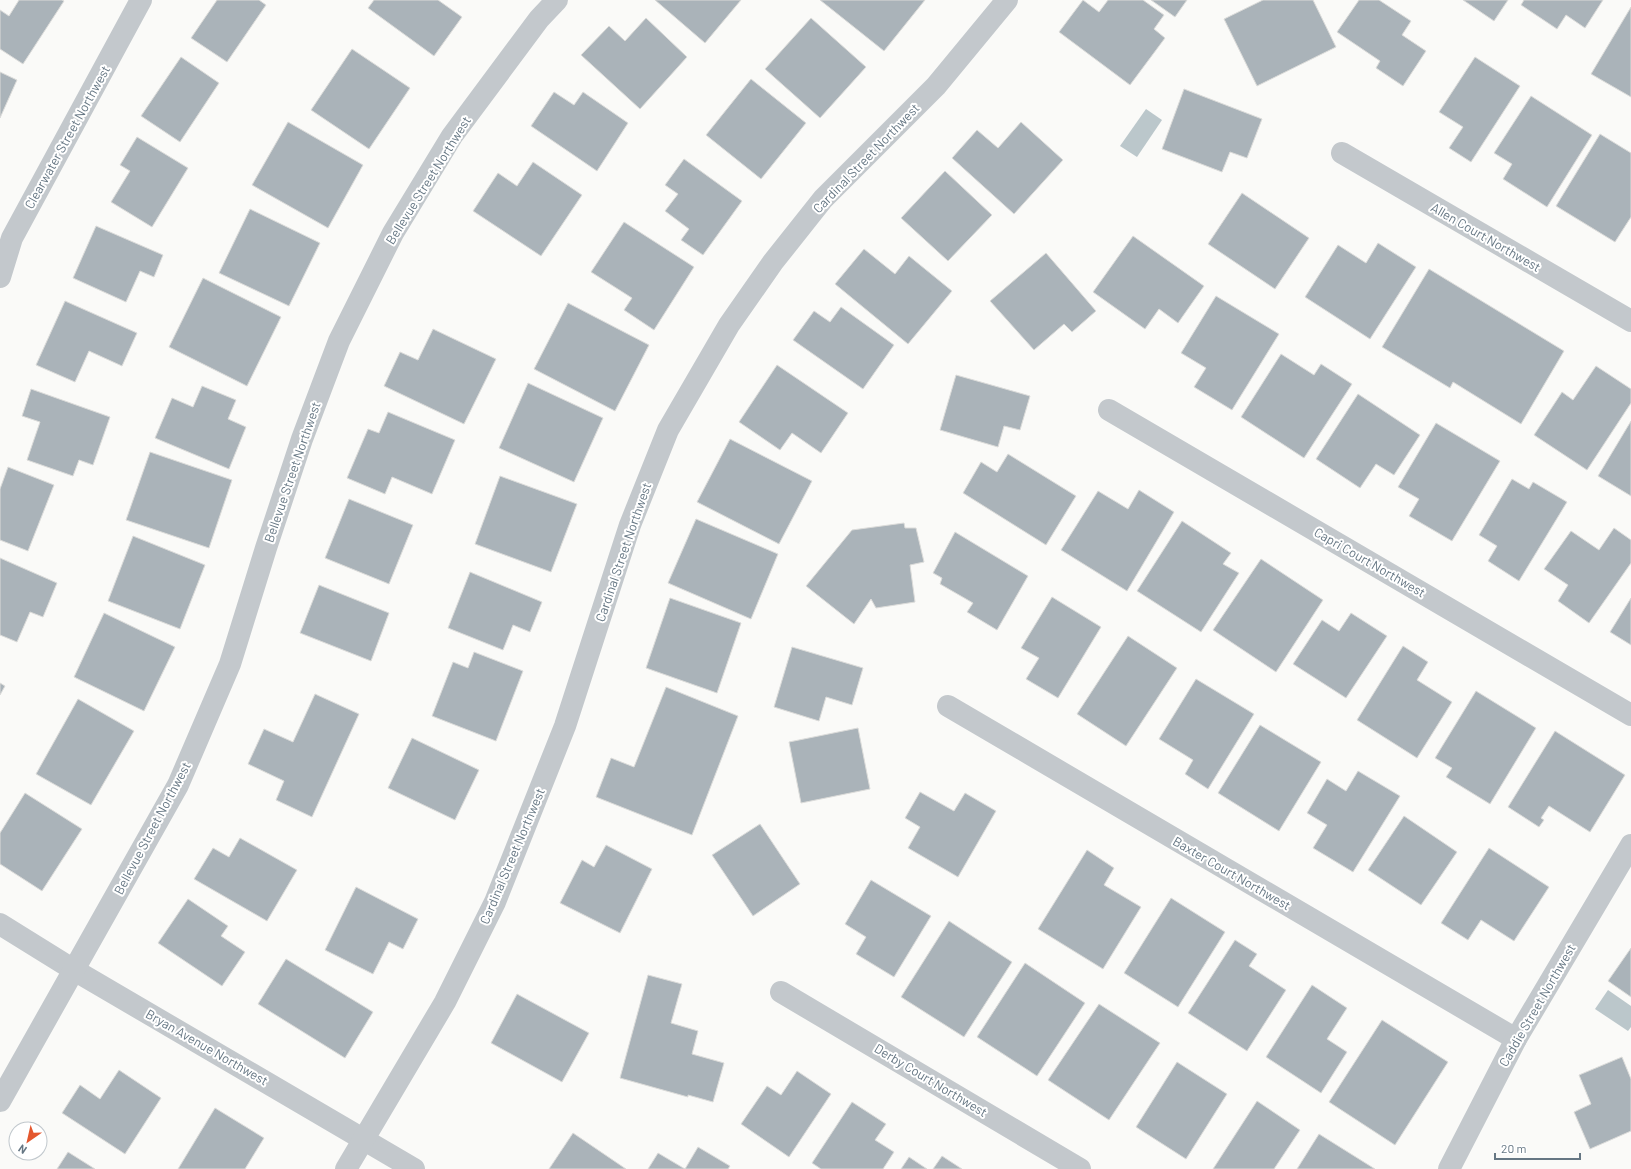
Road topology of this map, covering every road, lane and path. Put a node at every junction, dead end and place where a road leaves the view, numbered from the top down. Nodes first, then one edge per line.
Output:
1 (141, 0) edge
2 (557, 0) edge
3 (1006, 0) edge
4 (1342, 153) dead end
5 (0, 277) edge
6 (1631, 321) edge
7 (1109, 410) dead end
8 (948, 706) dead end
9 (1631, 715) edge
10 (1631, 845) edge
11 (0, 924) edge
12 (74, 970) junction
13 (781, 992) dead end
14 (1516, 1039) junction
15 (0, 1101) edge
16 (364, 1138) junction
17 (346, 1169) edge
18 (414, 1169) edge
19 (1080, 1169) edge
20 (1449, 1169) edge

1 - 5 street, Clearwater Street Northwest
2 - 12 street, Bellevue Street Northwest
3 - 16 street, Cardinal Street Northwest
4 - 6 street, Allen Court Northwest
7 - 9 street, Capri Court Northwest
8 - 14 street, Baxter Court Northwest
10 - 14 street, Caddie Street Northwest
11 - 12 street, Bryan Avenue Northwest
12 - 15 street, Bellevue Street Northwest
12 - 16 street, Bryan Avenue Northwest
13 - 19 street, Derby Court Northwest
14 - 20 street, Caddie Street Northwest
16 - 17 street, Cardinal Street Northwest
16 - 18 street, Bryan Avenue Northwest

